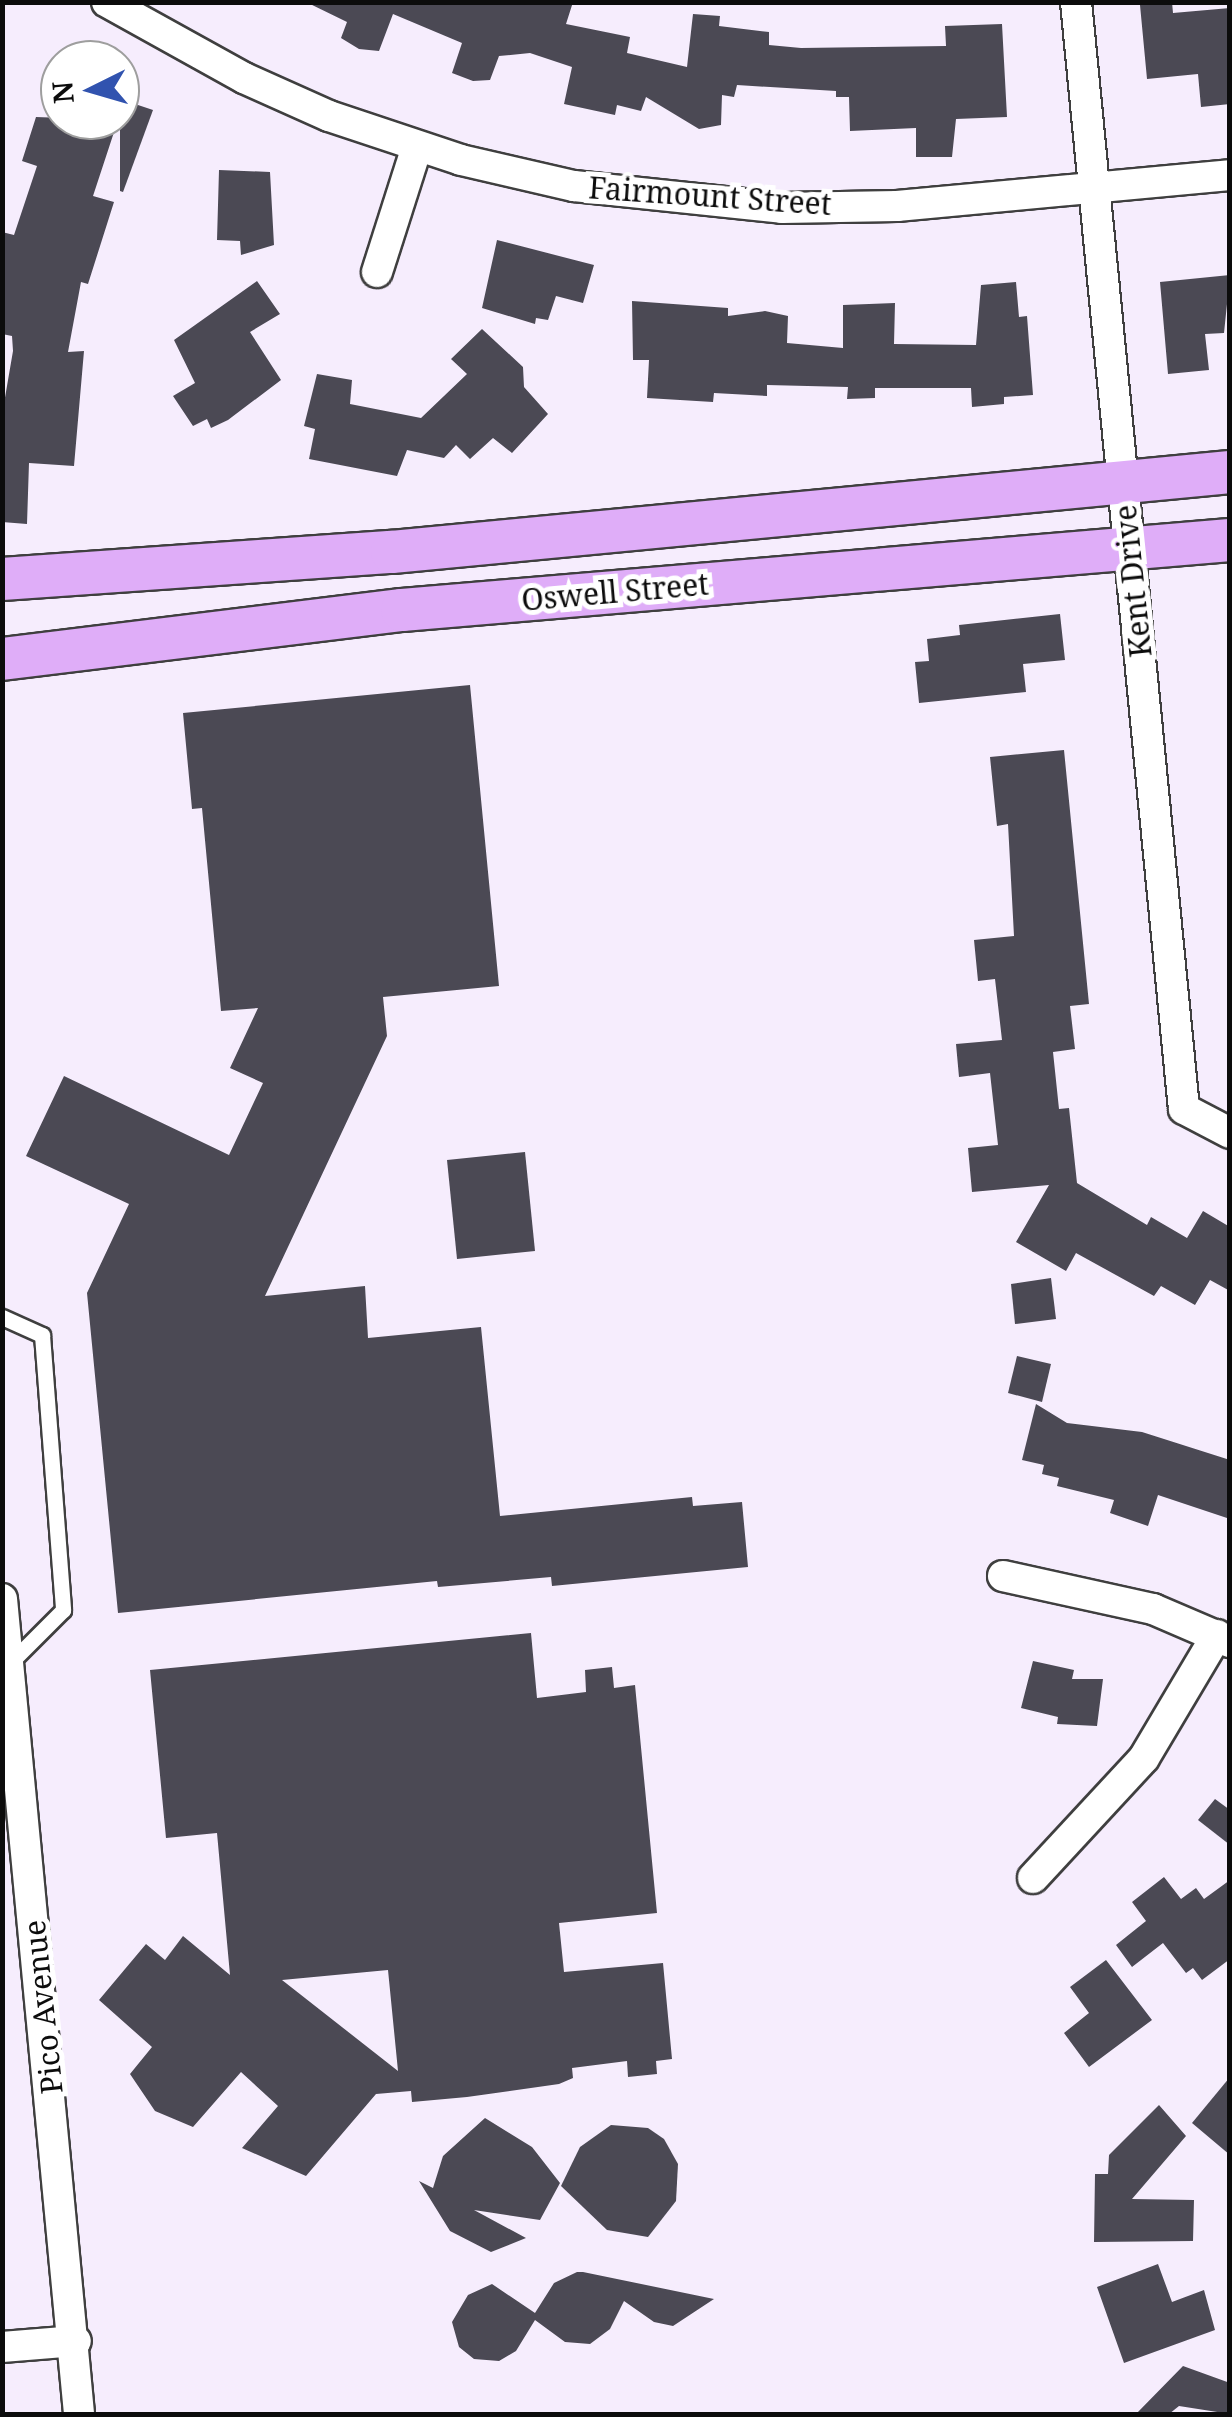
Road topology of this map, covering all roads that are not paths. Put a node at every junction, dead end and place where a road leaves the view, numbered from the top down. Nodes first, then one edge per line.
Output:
1 (108, 2) edge
2 (1076, 2) edge
3 (417, 146) junction
4 (1230, 175) edge
5 (1094, 188) junction
6 (377, 272) dead end
7 (1230, 472) edge
8 (1123, 482) junction
9 (1230, 540) edge
10 (1130, 550) junction
11 (2, 579) edge
12 (2, 659) edge
13 (1230, 1133) edge
14 (2, 1318) edge
15 (1004, 1576) dead end
16 (2, 1599) edge
17 (1223, 1639) edge
18 (9, 1664) junction
19 (1033, 1878) dead end
20 (76, 2340) junction
21 (4, 2347) edge
22 (79, 2414) edge

1 - 3 street, Fairmount Street
2 - 5 street, Kent Drive
3 - 5 street, Fairmount Street
3 - 6 street
4 - 5 street, Fairmount Street
5 - 8 street, Kent Drive
7 - 8 main road, Oswell Street
8 - 10 street, Kent Drive
8 - 11 main road, Oswell Street
9 - 10 main road, Oswell Street
10 - 12 main road, Oswell Street
10 - 13 street, Kent Drive
14 - 18 lane
15 - 17 street
16 - 18 street, Pico Avenue
17 - 19 street
18 - 20 street, Pico Avenue
20 - 21 street
20 - 22 street, Pico Avenue

